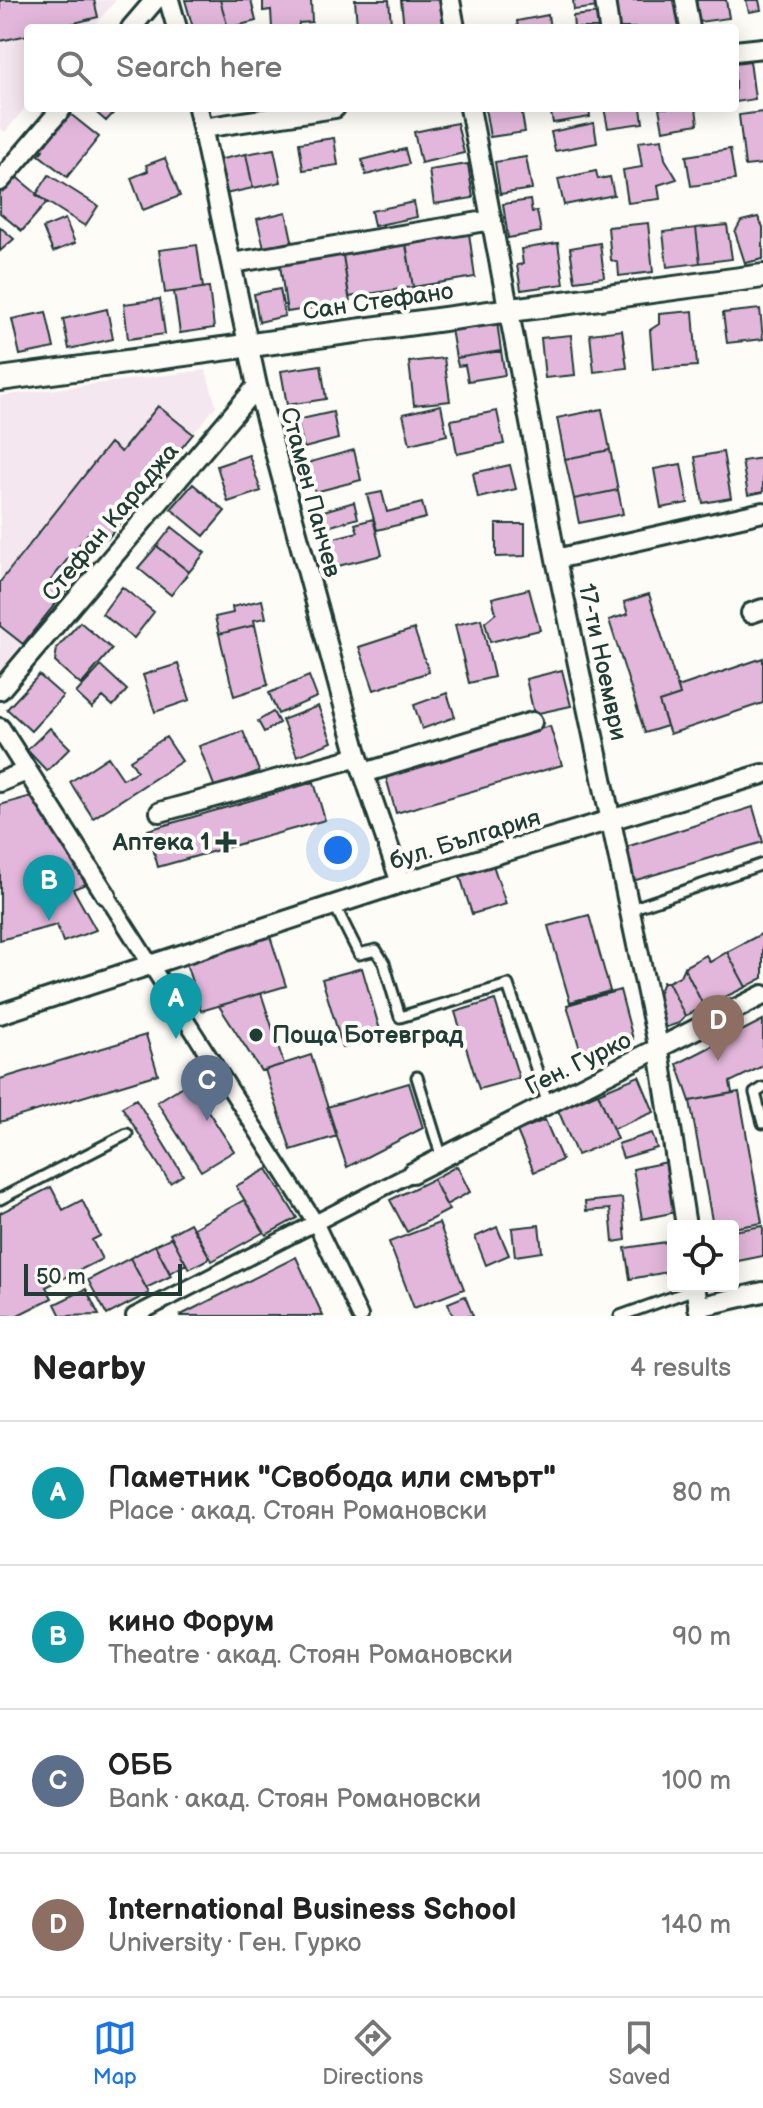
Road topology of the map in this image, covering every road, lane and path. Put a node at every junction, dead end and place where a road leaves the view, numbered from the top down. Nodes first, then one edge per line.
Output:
1 (155, 0) edge
2 (169, 0) edge
3 (450, 0) edge
4 (605, 0) edge
5 (685, 0) edge
6 (134, 24) edge
7 (176, 24) edge
8 (454, 24) edge
9 (608, 24) edge
10 (689, 24) edge
11 (763, 48) edge
12 (739, 51) edge
13 (59, 112) edge
14 (199, 112) edge
15 (309, 112) edge
16 (471, 112) edge
17 (203, 128) junction
18 (0, 181) edge
19 (492, 220) junction
20 (232, 263) junction
21 (763, 276) edge
22 (509, 308) junction
23 (248, 346) junction
24 (0, 379) edge
25 (257, 386) junction
26 (763, 512) edge
27 (556, 559) junction
28 (0, 690) edge
29 (532, 722) dead end
30 (0, 728) edge
31 (361, 765) junction
32 (27, 771) junction
33 (763, 774) edge
34 (0, 782) edge
35 (160, 812) dead end
36 (612, 820) junction
37 (763, 864) edge
38 (401, 883) junction
39 (106, 895) joint
40 (335, 906) junction
41 (631, 909) junction
42 (150, 968) junction
43 (763, 995) edge
44 (0, 1014) edge
45 (659, 1050) junction
46 (417, 1077) dead end
47 (763, 1088) edge
48 (548, 1104) junction
49 (763, 1123) edge
50 (127, 1134) dead end
51 (442, 1158) junction
52 (412, 1173) joint
53 (0, 1199) edge
54 (685, 1220) edge
55 (315, 1222) junction
56 (763, 1292) edge
57 (697, 1300) edge
58 (134, 1316) edge
59 (360, 1316) edge
60 (620, 1316) edge

1 - 6 street
2 - 7 street
3 - 8 street
4 - 9 street
5 - 10 street
11 - 12 street
13 - 18 street
14 - 17 street, Стамен Панчев
15 - 17 street
16 - 19 street, 17-ти Ноември
17 - 20 street, Стамен Панчев
19 - 20 street
19 - 22 street, 17-ти Ноември
20 - 23 street, Стамен Панчев
21 - 22 street, Сан Стефано
22 - 23 street, Сан Стефано
22 - 27 street, 17-ти Ноември
23 - 24 street, Сан Стефано
23 - 25 street, Стамен Панчев
25 - 28 street, Стефан Караджа
25 - 31 street, Стамен Панчев
26 - 27 street
27 - 36 street, 17-ти Ноември
29 - 31 street
30 - 32 street
31 - 35 street
31 - 38 street, Стамен Панчев
32 - 34 street
32 - 39 street
33 - 36 street, бул. България
36 - 38 street, бул. България
36 - 41 street, 17-ти Ноември
37 - 41 lane
38 - 40 street, бул. България
39 - 42 street
40 - 42 street, бул. България
40 - 48 lane
41 - 45 street, 17-ти Ноември
42 - 44 street, бул. България
42 - 55 street
43 - 45 street, Ген. Гурко
45 - 48 street, Ген. Гурко
45 - 54 street, 17-ти Ноември
46 - 51 lane
47 - 49 lane
48 - 51 street, Ген. Гурко
50 - 53 lane
51 - 52 street, Ген. Гурко
52 - 55 street
55 - 58 street
55 - 59 street
56 - 57 street
57 - 60 lane

